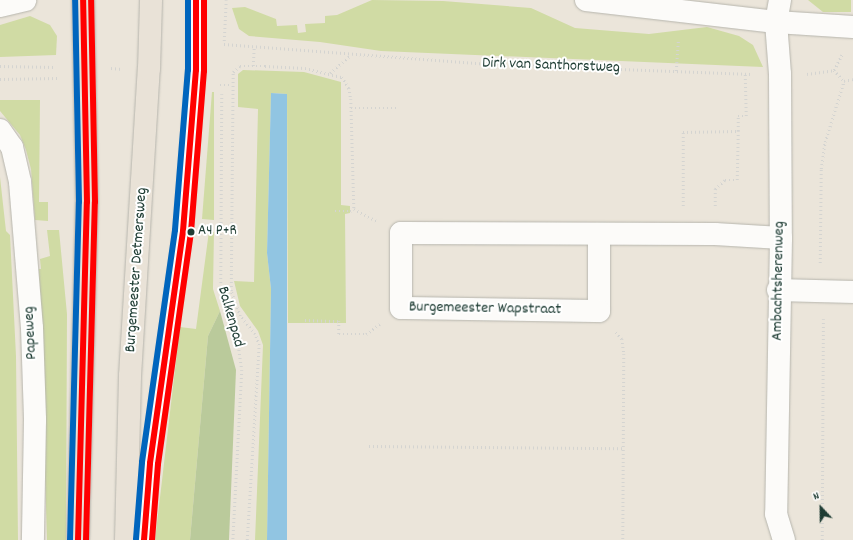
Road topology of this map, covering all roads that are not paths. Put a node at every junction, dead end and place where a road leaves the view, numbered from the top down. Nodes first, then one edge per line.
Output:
1 (25, 0) edge
2 (83, 0) edge
3 (151, 0) edge
4 (196, 0) edge
5 (586, 0) edge
6 (780, 0) edge
7 (0, 6) edge
8 (776, 22) junction
9 (851, 27) edge
10 (0, 130) edge
11 (599, 235) junction
12 (781, 238) junction
13 (778, 290) junction
14 (853, 292) edge
15 (33, 540) edge
16 (78, 540) edge
17 (126, 540) edge
18 (144, 540) edge
19 (784, 540) edge

1 - 7 street
2 - 16 main road
3 - 17 main road, Burgemeester Detmersweg
4 - 18 lane
5 - 8 street
6 - 8 street, Ambachtsherenweg
8 - 9 street
8 - 12 street, Ambachtsherenweg
10 - 15 street, Papeweg
11 - 11 street, Burgemeester Wapstraat
11 - 12 street, Burgemeester Wapstraat
12 - 13 street, Ambachtsherenweg
13 - 14 street
13 - 19 street, Ambachtsherenweg

